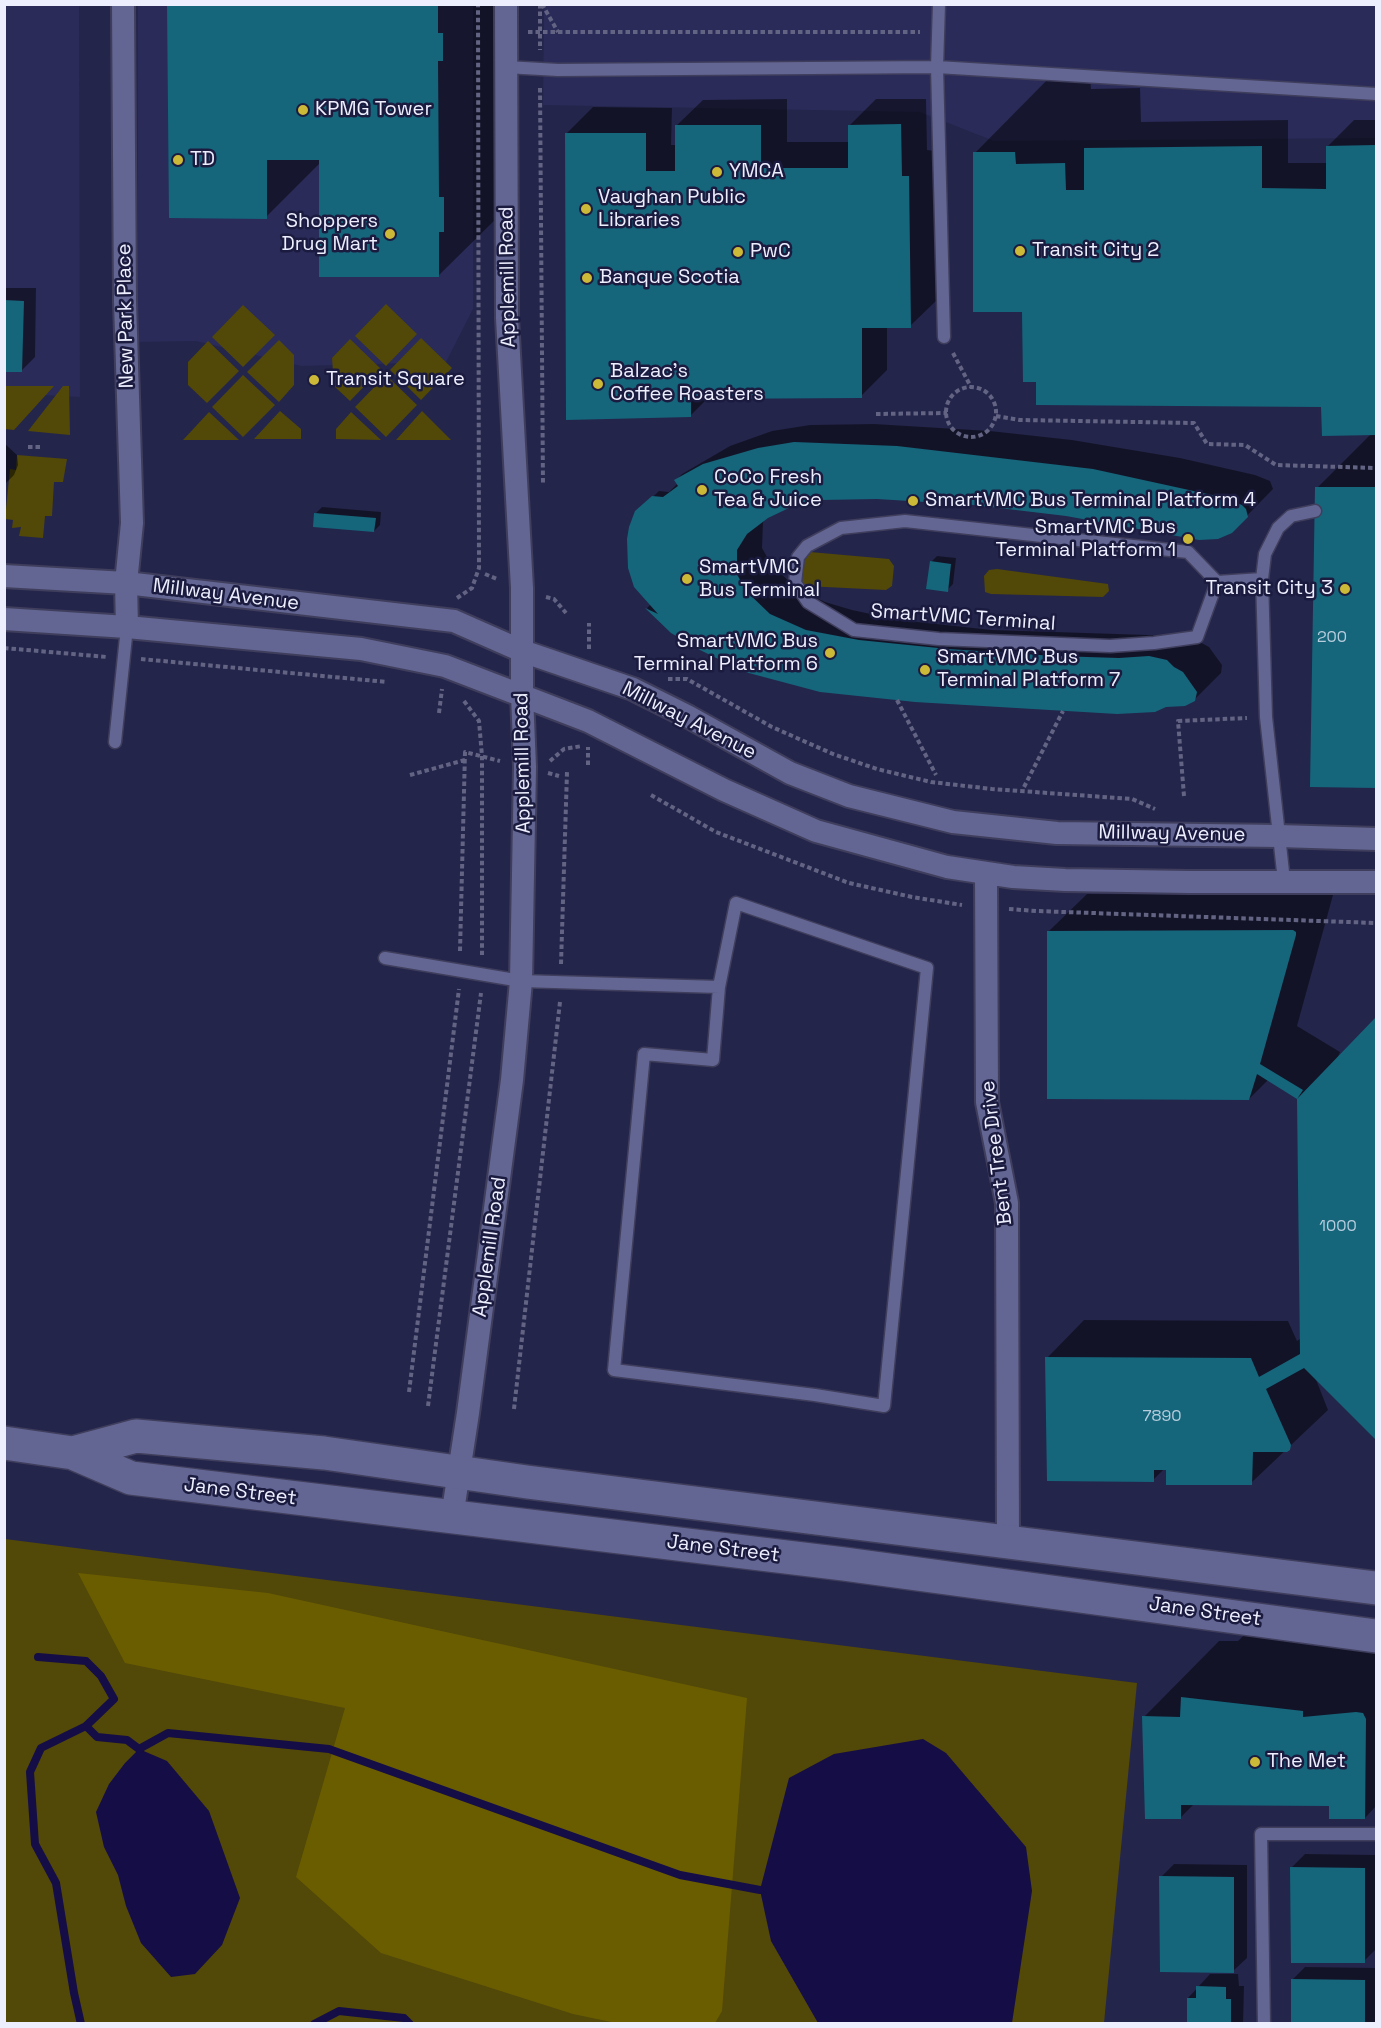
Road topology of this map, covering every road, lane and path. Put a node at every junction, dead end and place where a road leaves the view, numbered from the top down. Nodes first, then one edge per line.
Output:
1 (123, 4) edge
2 (478, 4) edge
3 (506, 4) edge
4 (542, 4) edge
5 (939, 4) edge
6 (506, 32) junction
7 (938, 32) junction
8 (558, 33) junction
9 (506, 67) junction
10 (937, 67) junction
11 (1377, 94) edge
12 (540, 159) dead end
13 (944, 337) joint
14 (971, 387) junction
15 (946, 413) junction
16 (876, 414) dead end
17 (996, 416) junction
18 (28, 447) dead end
19 (43, 447) dead end
20 (1377, 468) edge
21 (543, 496) dead end
22 (1315, 511) dead end
23 (4, 576) edge
24 (1262, 579) junction
25 (1217, 582) junction
26 (126, 583) junction
27 (543, 595) dead end
28 (449, 603) dead end
29 (543, 607) dead end
30 (4, 619) edge
31 (127, 627) junction
32 (4, 648) edge
33 (522, 651) junction
34 (124, 658) junction
35 (666, 679) dead end
36 (392, 683) dead end
37 (432, 689) dead end
38 (522, 694) junction
39 (450, 695) dead end
40 (458, 698) dead end
41 (897, 700) dead end
42 (1063, 711) dead end
43 (1266, 717) junction
44 (114, 742) dead end
45 (465, 752) dead end
46 (465, 760) junction
47 (567, 772) dead end
48 (410, 775) dead end
49 (936, 775) dead end
50 (1024, 787) dead end
51 (1184, 796) dead end
52 (1158, 810) dead end
53 (1279, 836) junction
54 (1377, 839) edge
55 (986, 873) junction
56 (1284, 881) junction
57 (1377, 882) edge
58 (482, 940) dead end
59 (385, 958) dead end
60 (460, 970) junction
61 (521, 981) junction
62 (561, 982) junction
63 (719, 987) junction
64 (479, 1012) dead end
65 (408, 1392) dead end
66 (428, 1406) dead end
67 (514, 1409) dead end
68 (4, 1443) edge
69 (73, 1453) junction
70 (459, 1473) junction
71 (452, 1517) junction
72 (1008, 1542) junction
73 (1377, 1588) edge
74 (1377, 1636) edge
75 (1377, 1834) edge
76 (1264, 2024) edge

1 - 26 street, New Park Place
2 - 28 path
3 - 6 street, Applemill Road
4 - 8 path
5 - 7 lane
6 - 8 path
6 - 9 street, Applemill Road
7 - 8 path
7 - 10 lane
9 - 10 lane
9 - 33 street, Applemill Road
10 - 11 lane
10 - 13 lane
12 - 21 path
13 - 14 path
14 - 15 path
14 - 17 path
15 - 16 path
15 - 17 path
17 - 20 path
18 - 19 path
22 - 24 lane
23 - 26 street, Millway Avenue
24 - 25 lane
24 - 43 lane
25 - 25 lane, SmartVMC Terminal
26 - 31 street, New Park Place
26 - 33 street, Millway Avenue
27 - 29 path
30 - 31 street, Millway Avenue
31 - 34 lane
31 - 38 street, Millway Avenue
32 - 34 path
33 - 38 street, Applemill Road
33 - 53 street, Millway Avenue
34 - 36 path
34 - 44 lane
35 - 52 path
37 - 39 path
38 - 55 street, Millway Avenue
38 - 61 street, Applemill Road
40 - 58 path
41 - 49 path
42 - 50 path
43 - 51 path
43 - 53 lane
45 - 46 path
46 - 48 path
46 - 60 path
47 - 62 path
53 - 54 street, Millway Avenue
53 - 56 lane
55 - 56 street, Millway Avenue
55 - 72 street, Bent Tree Drive
56 - 57 street, Millway Avenue
59 - 60 lane
60 - 61 lane
60 - 65 path
61 - 62 lane
61 - 70 street, Applemill Road
62 - 63 lane
62 - 67 path
63 - 63 lane
64 - 66 path
68 - 69 main road, Jane Street
69 - 70 main road, Jane Street
69 - 71 main road, Jane Street
70 - 71 street, Applemill Road
70 - 72 main road, Jane Street
71 - 74 main road, Jane Street
72 - 73 main road, Jane Street
75 - 76 lane

